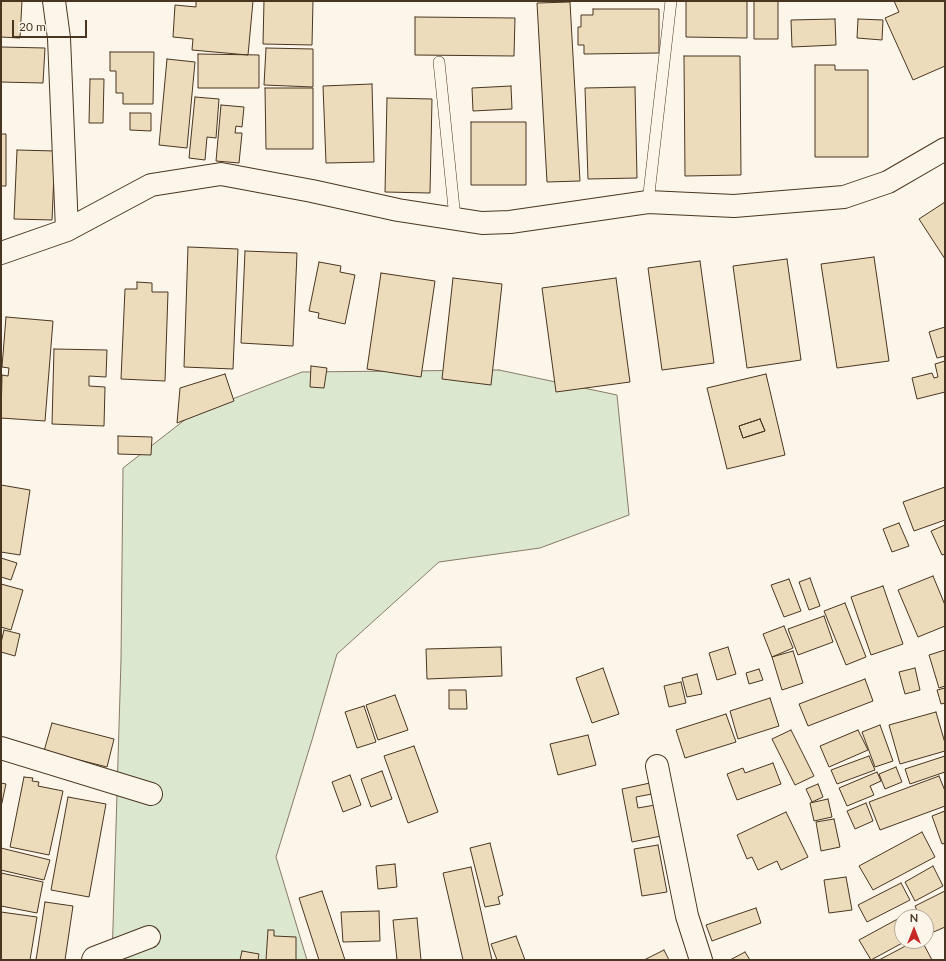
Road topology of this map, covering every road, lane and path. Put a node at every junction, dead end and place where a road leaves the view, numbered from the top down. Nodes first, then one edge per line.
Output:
1 (54, 1) edge
2 (671, 1) edge
3 (440, 62) dead end
4 (945, 150) edge
5 (648, 202) junction
6 (455, 218) junction
7 (67, 230) junction
8 (1, 252) edge
9 (1, 748) edge
10 (657, 766) dead end
11 (151, 794) dead end
12 (149, 937) dead end
13 (93, 960) edge
14 (702, 960) edge

1 - 7 street
2 - 5 lane
3 - 6 lane
4 - 5 street
5 - 6 street
6 - 7 street
7 - 8 street
9 - 11 street
10 - 14 street
12 - 13 street

